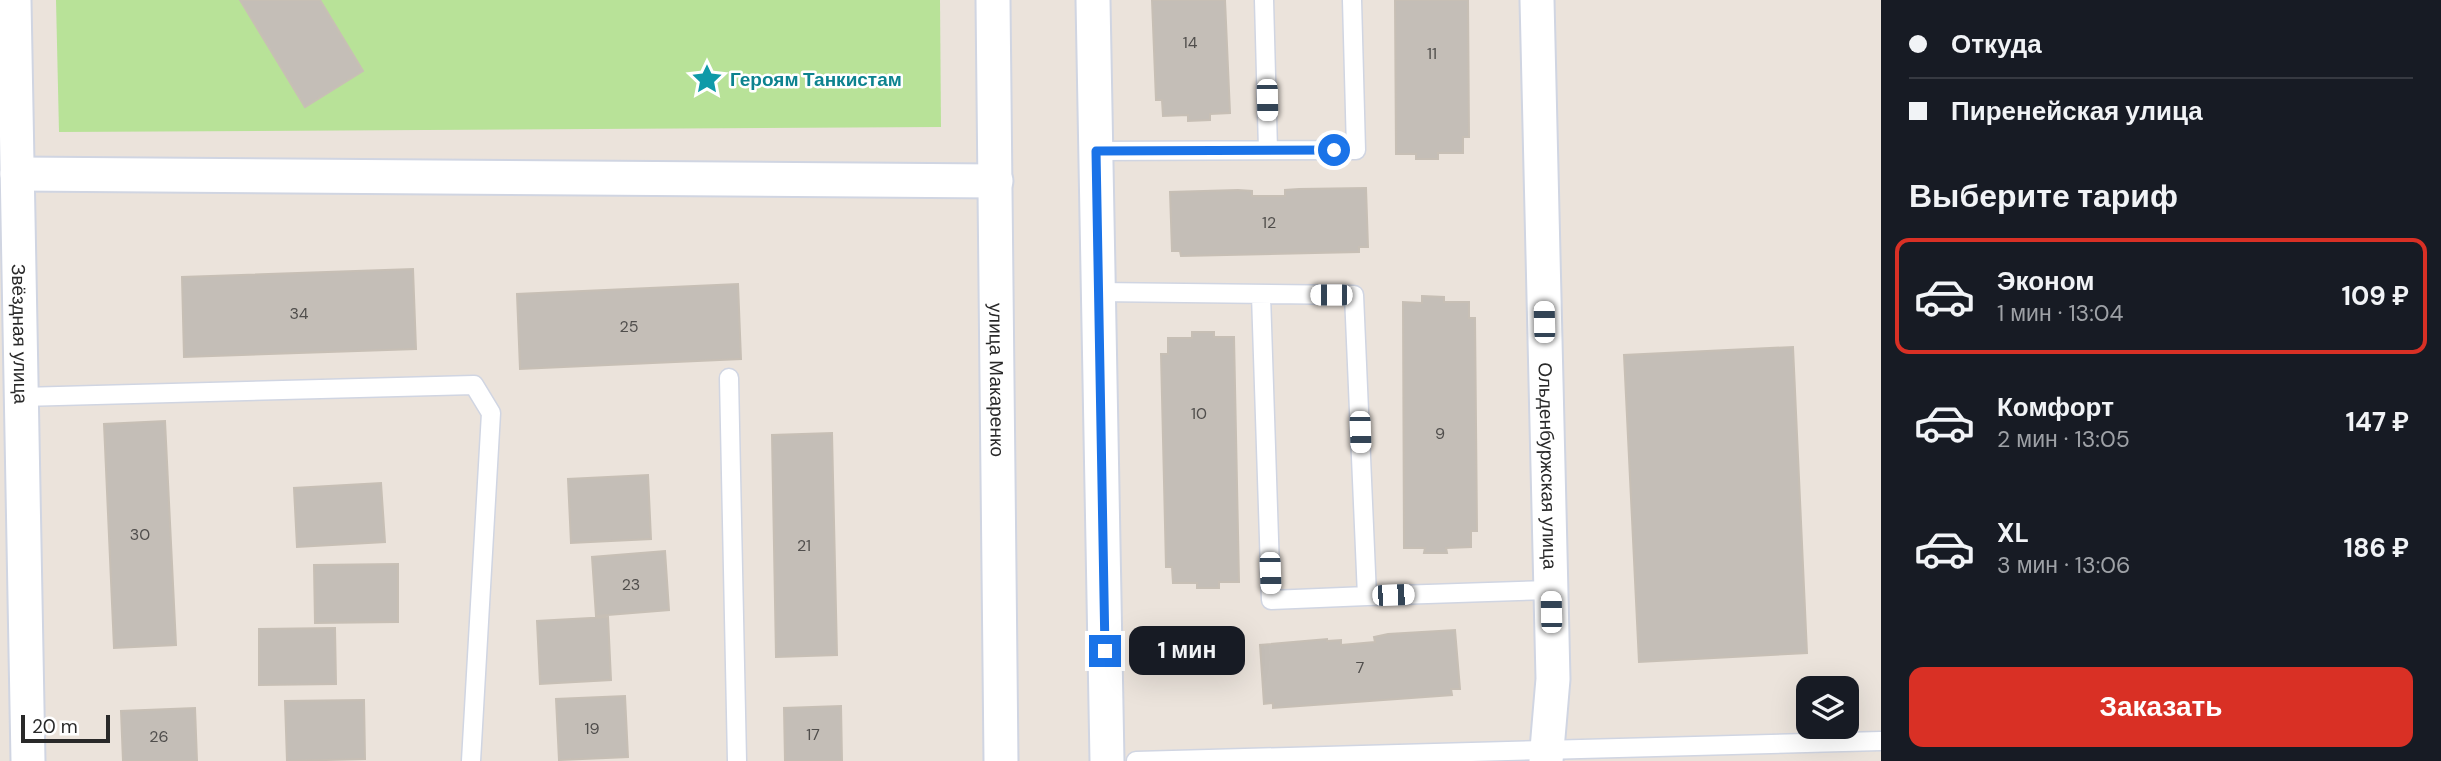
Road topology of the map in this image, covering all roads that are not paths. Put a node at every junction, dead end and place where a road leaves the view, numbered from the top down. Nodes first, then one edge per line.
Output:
1 (14, 0) edge
2 (993, 0) edge
3 (1093, 0) edge
4 (1264, 0) edge
5 (1352, 0) edge
6 (1537, 0) edge
7 (1268, 150) junction
8 (1096, 151) junction
9 (17, 174) junction
10 (996, 181) junction
11 (1098, 292) junction
12 (1261, 295) junction
13 (729, 378) dead end
14 (21, 397) junction
15 (1550, 590) junction
16 (1367, 596) junction
17 (13, 670) edge
18 (1881, 741) edge
19 (1546, 756) edge
20 (28, 761) edge
21 (471, 761) edge
22 (737, 761) edge
23 (1001, 761) edge
24 (1107, 761) edge
25 (1136, 761) edge

1 - 9 street, Звёздная улица
2 - 10 street, улица Макаренко
3 - 8 street
4 - 7 lane
5 - 7 lane
6 - 15 street, Ольденбуржская улица
7 - 8 lane
8 - 11 street
9 - 10 street
9 - 14 street, Звёздная улица
10 - 23 street, улица Макаренко
11 - 12 lane
11 - 24 street
12 - 16 lane
12 - 16 lane
13 - 22 lane
14 - 17 street, Звёздная улица
14 - 21 lane
15 - 16 lane
15 - 19 street, Ольденбуржская улица
17 - 20 street, Звёздная улица
18 - 19 lane
19 - 25 lane

